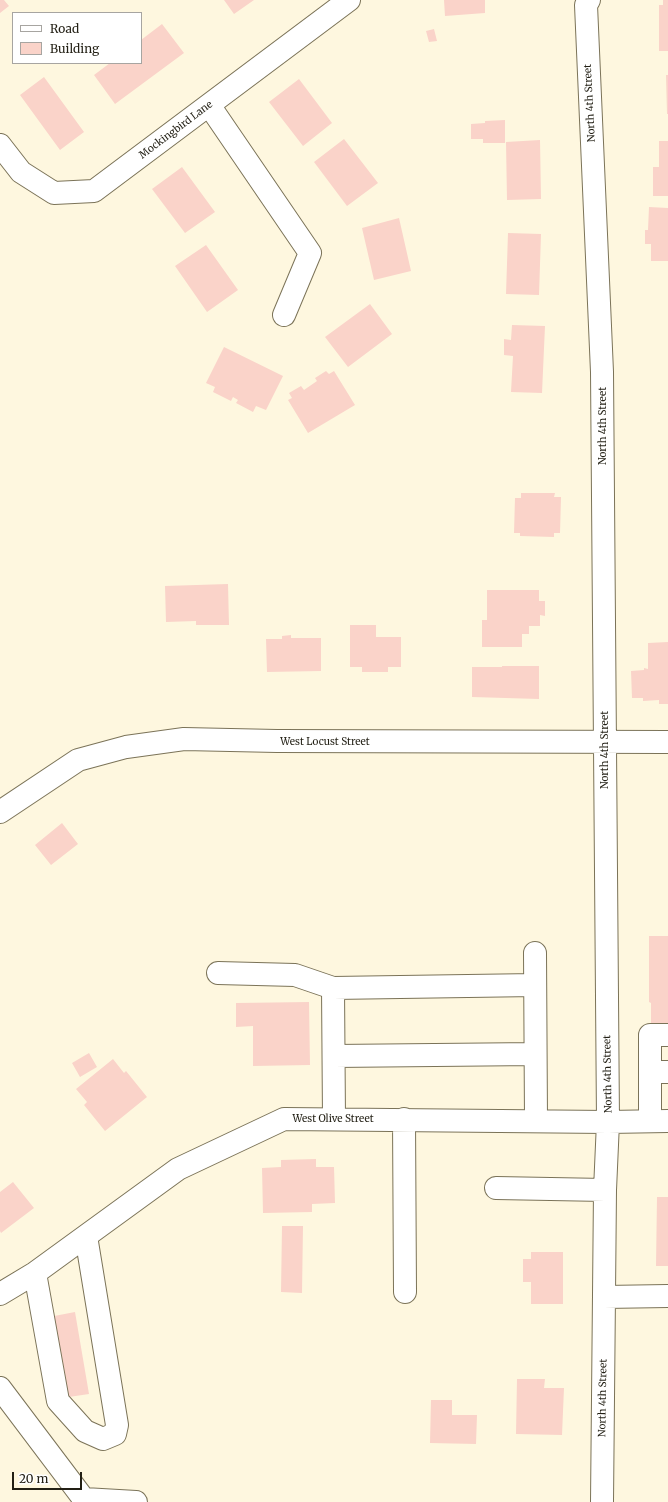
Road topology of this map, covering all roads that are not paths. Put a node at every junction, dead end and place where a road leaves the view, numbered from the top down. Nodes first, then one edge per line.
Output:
1 (349, 0) edge
2 (585, 2) edge
3 (209, 105) junction
4 (0, 145) edge
5 (284, 315) dead end
6 (668, 742) edge
7 (604, 743) junction
8 (0, 812) edge
9 (535, 953) dead end
10 (218, 973) dead end
11 (535, 986) junction
12 (333, 988) junction
13 (668, 1035) edge
14 (535, 1054) junction
15 (334, 1056) junction
16 (659, 1072) edge
17 (334, 1119) junction
18 (404, 1119) junction
19 (536, 1120) junction
20 (659, 1121) edge
21 (608, 1122) junction
22 (496, 1188) dead end
23 (605, 1190) junction
24 (86, 1236) junction
25 (35, 1273) junction
26 (405, 1292) dead end
27 (0, 1294) edge
28 (668, 1296) edge
29 (604, 1297) junction
30 (0, 1388) edge
31 (85, 1500) edge
32 (136, 1502) edge
33 (602, 1502) edge

1 - 3 street, Mockingbird Lane
2 - 7 street, North 4th Street
3 - 4 street, Mockingbird Lane
3 - 5 street
6 - 7 street, West Locust Street
7 - 8 street, West Locust Street
7 - 21 street, North 4th Street
9 - 11 street
10 - 12 street
11 - 12 street
11 - 14 street
12 - 15 street
13 - 16 street
14 - 15 street
14 - 19 street
15 - 17 street
16 - 20 street
17 - 18 street, West Olive Street
17 - 24 street, West Olive Street
18 - 19 street, West Olive Street
18 - 26 street
19 - 21 street, West Olive Street
20 - 21 street, West Olive Street
21 - 23 street, North 4th Street
22 - 23 street
23 - 29 street, North 4th Street
24 - 25 street, West Olive Street
24 - 25 street
25 - 27 street, West Olive Street
28 - 29 street
29 - 33 street, North 4th Street
30 - 31 street
31 - 32 street

